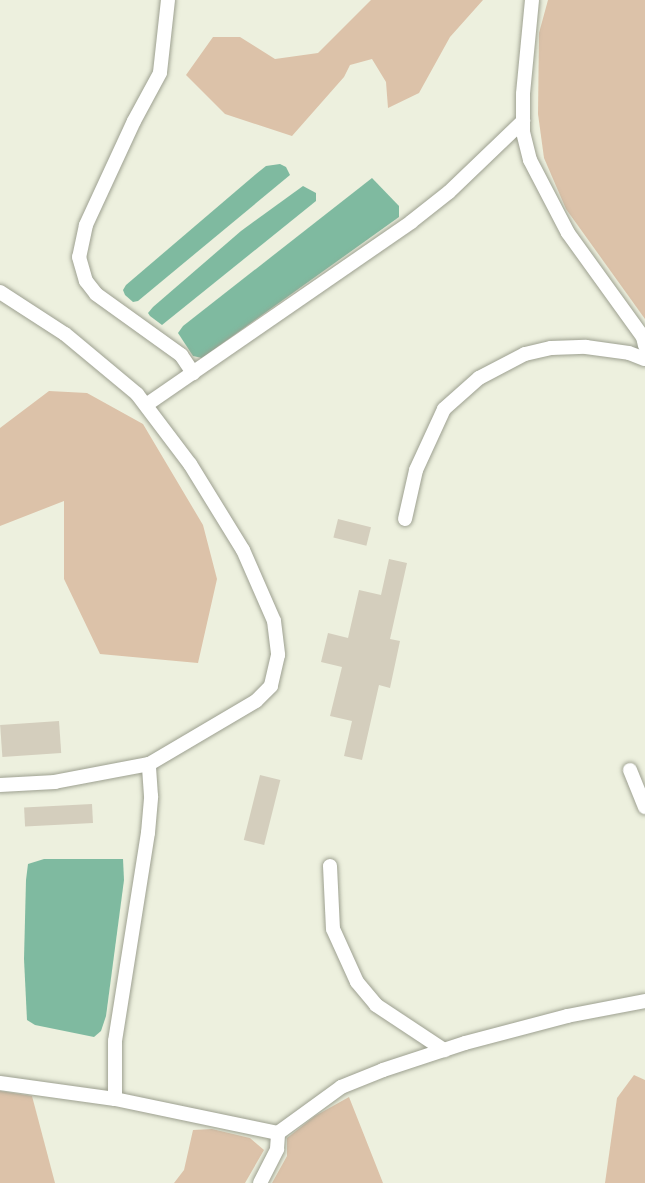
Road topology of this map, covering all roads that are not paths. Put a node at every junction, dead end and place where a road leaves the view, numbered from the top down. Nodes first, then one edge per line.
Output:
1 (168, 0) edge
2 (532, 0) edge
3 (523, 121) junction
4 (0, 292) edge
5 (645, 346) edge
6 (645, 359) edge
7 (193, 374) junction
8 (146, 405) junction
9 (405, 519) dead end
10 (149, 764) junction
11 (630, 770) dead end
12 (0, 785) edge
13 (645, 807) edge
14 (330, 866) dead end
15 (645, 1001) edge
16 (444, 1050) junction
17 (0, 1083) edge
18 (115, 1099) junction
19 (278, 1133) junction
20 (260, 1183) edge

1 - 7 street
2 - 3 street
3 - 5 street
3 - 7 street
4 - 8 street
6 - 9 street
7 - 8 street
8 - 10 street
10 - 12 street
10 - 18 street
11 - 13 street
14 - 16 street
15 - 16 street
16 - 19 street
17 - 18 street
18 - 19 street
19 - 20 street

